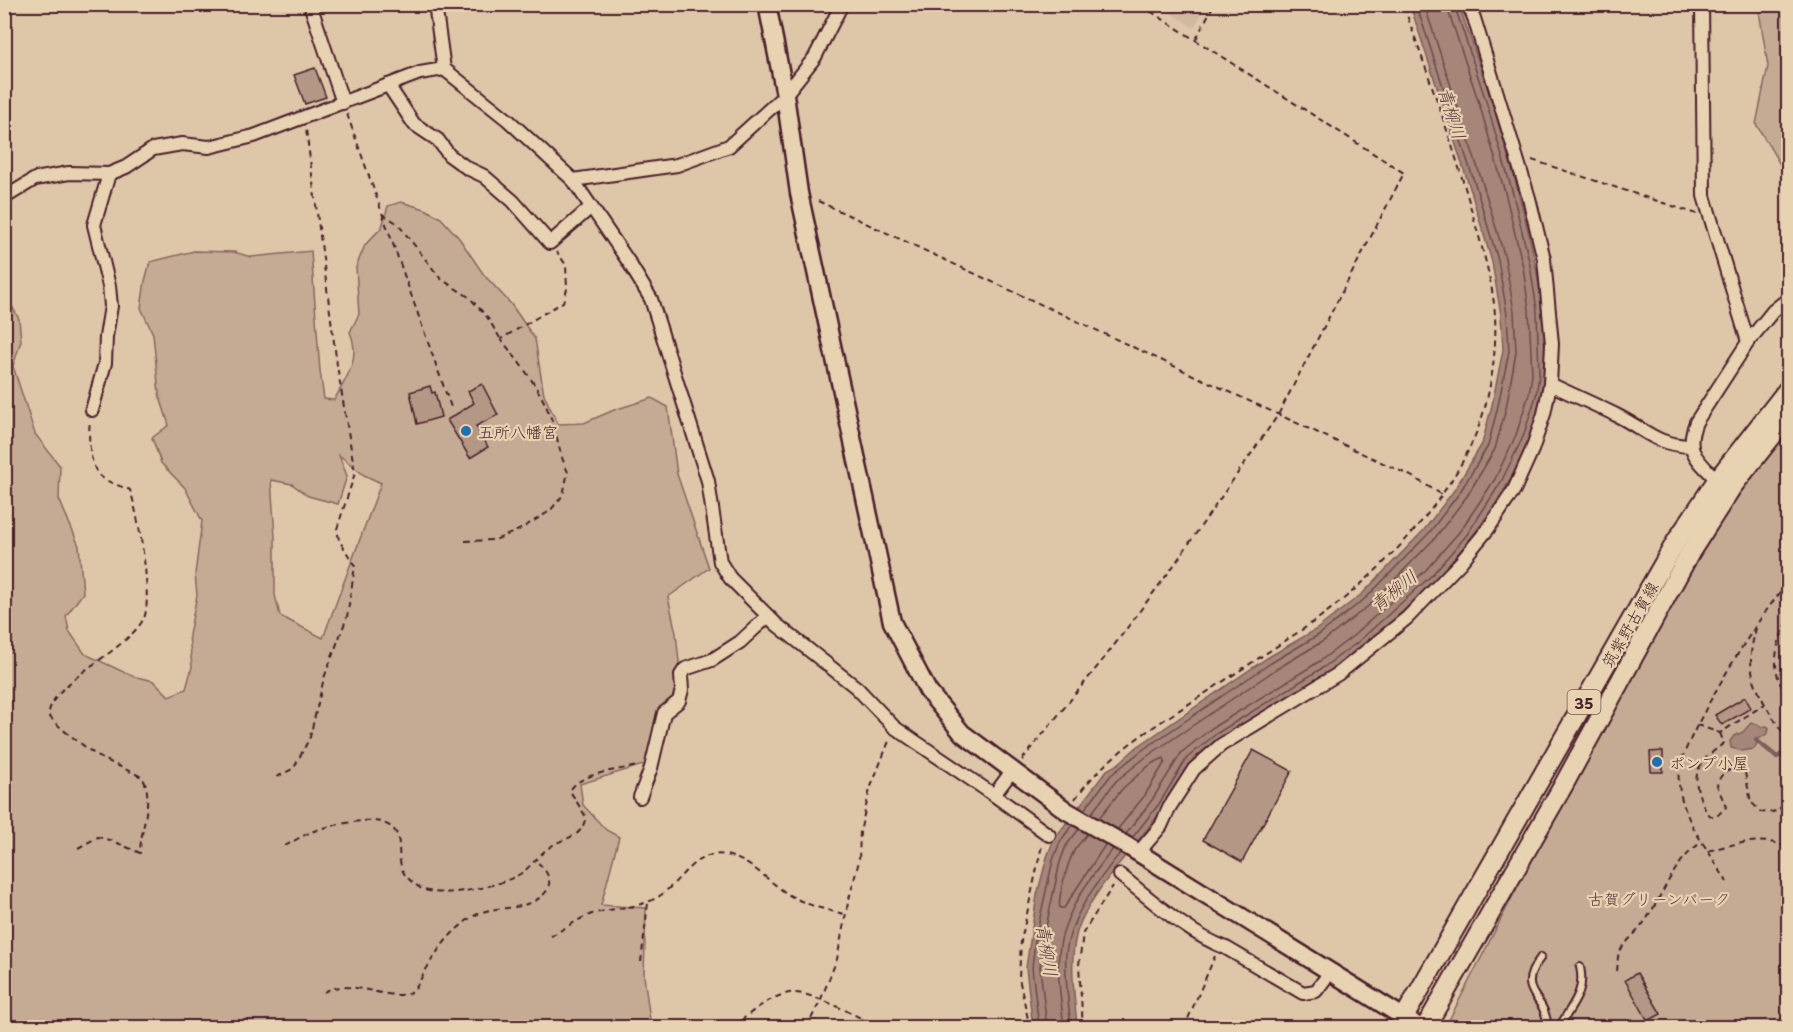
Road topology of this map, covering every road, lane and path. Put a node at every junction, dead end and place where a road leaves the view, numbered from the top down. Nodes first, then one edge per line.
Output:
1 (310, 4) edge
2 (435, 4) edge
3 (767, 4) edge
4 (842, 4) edge
5 (1139, 4) edge
6 (1214, 4) edge
7 (1403, 4) edge
8 (1468, 4) edge
9 (1702, 4) edge
10 (1196, 40) junction
11 (444, 69) junction
12 (388, 86) junction
13 (785, 95) junction
14 (343, 103) junction
15 (304, 117) junction
16 (1516, 155) junction
17 (109, 174) junction
18 (573, 180) junction
19 (799, 193) junction
20 (4, 198) edge
21 (591, 207) junction
22 (1708, 209) junction
23 (382, 214) junction
24 (550, 243) junction
25 (1788, 299) edge
26 (501, 339) junction
27 (1748, 342) junction
28 (1550, 384) junction
29 (1788, 389) edge
30 (92, 410) joint
31 (452, 410) dead end
32 (1278, 415) junction
33 (1788, 416) edge
34 (1690, 446) junction
35 (1717, 480) junction
36 (1441, 494) junction
37 (465, 541) dead end
38 (1788, 585) edge
39 (768, 616) junction
40 (1788, 622) edge
41 (1756, 626) junction
42 (1788, 696) edge
43 (1765, 704) junction
44 (1697, 725) junction
45 (894, 727) junction
46 (1788, 731) edge
47 (1720, 733) junction
48 (653, 763) junction
49 (1012, 771) junction
50 (277, 777) dead end
51 (994, 795) junction
52 (640, 797) dead end
53 (1788, 799) edge
54 (1072, 814) junction
55 (1049, 835) joint
56 (1702, 842) junction
57 (285, 846) dead end
58 (78, 848) dead end
59 (1788, 848) edge
60 (1133, 850) junction
61 (1708, 851) junction
62 (535, 860) junction
63 (1120, 875) joint
64 (1727, 882) dead end
65 (648, 903) junction
66 (845, 914) junction
67 (551, 936) dead end
68 (1220, 945) junction
69 (1541, 957) dead end
70 (641, 962) dead end
71 (1580, 967) dead end
72 (1331, 971) junction
73 (1617, 971) dead end
74 (324, 992) dead end
75 (821, 999) junction
76 (1401, 1022) edge
77 (734, 1028) edge
78 (806, 1028) edge
79 (881, 1028) edge
80 (1030, 1028) edge
81 (1083, 1028) edge
82 (1184, 1028) edge
83 (1423, 1028) edge
84 (1547, 1028) edge
85 (1559, 1028) edge

1 - 14 street
2 - 11 street
3 - 13 street
4 - 13 street
5 - 10 path
6 - 10 path
7 - 36 path
8 - 16 street
9 - 22 street
10 - 32 path
11 - 12 street
11 - 18 street
12 - 14 street
12 - 24 street
13 - 18 street
13 - 19 street
14 - 15 street
14 - 23 path
15 - 17 street
15 - 50 path
16 - 22 path
16 - 28 street
17 - 20 street
17 - 30 street
18 - 21 street
19 - 32 path
19 - 49 street
21 - 24 street
21 - 39 street
22 - 27 street
23 - 26 path
23 - 31 path
24 - 26 path
25 - 27 street
26 - 37 path
27 - 34 street
28 - 34 street
28 - 60 street
29 - 35 main road, 筑紫野古賀線 / 35
30 - 58 path
32 - 36 path
32 - 49 path
33 - 83 main road, 筑紫野古賀線 / 35
34 - 35 street
35 - 76 main road, 筑紫野古賀線 / 35
36 - 54 path
38 - 41 path
39 - 45 street
39 - 48 street
40 - 42 path
41 - 43 path
41 - 44 path
43 - 46 path
43 - 47 path
44 - 47 path
44 - 56 path
45 - 51 street
45 - 66 path
47 - 53 path
48 - 52 street
48 - 62 path
49 - 51 street
49 - 54 street
51 - 55 street
54 - 60 street
55 - 80 path
56 - 61 path
56 - 73 path
57 - 62 path
59 - 61 path
60 - 72 street
61 - 64 path
62 - 74 path
63 - 68 street
63 - 81 path
65 - 66 path
65 - 67 path
65 - 70 path
66 - 75 path
68 - 72 street
68 - 82 path
69 - 84 lane
71 - 85 lane
72 - 76 street
75 - 77 path
75 - 78 path
75 - 79 path
76 - 83 street

